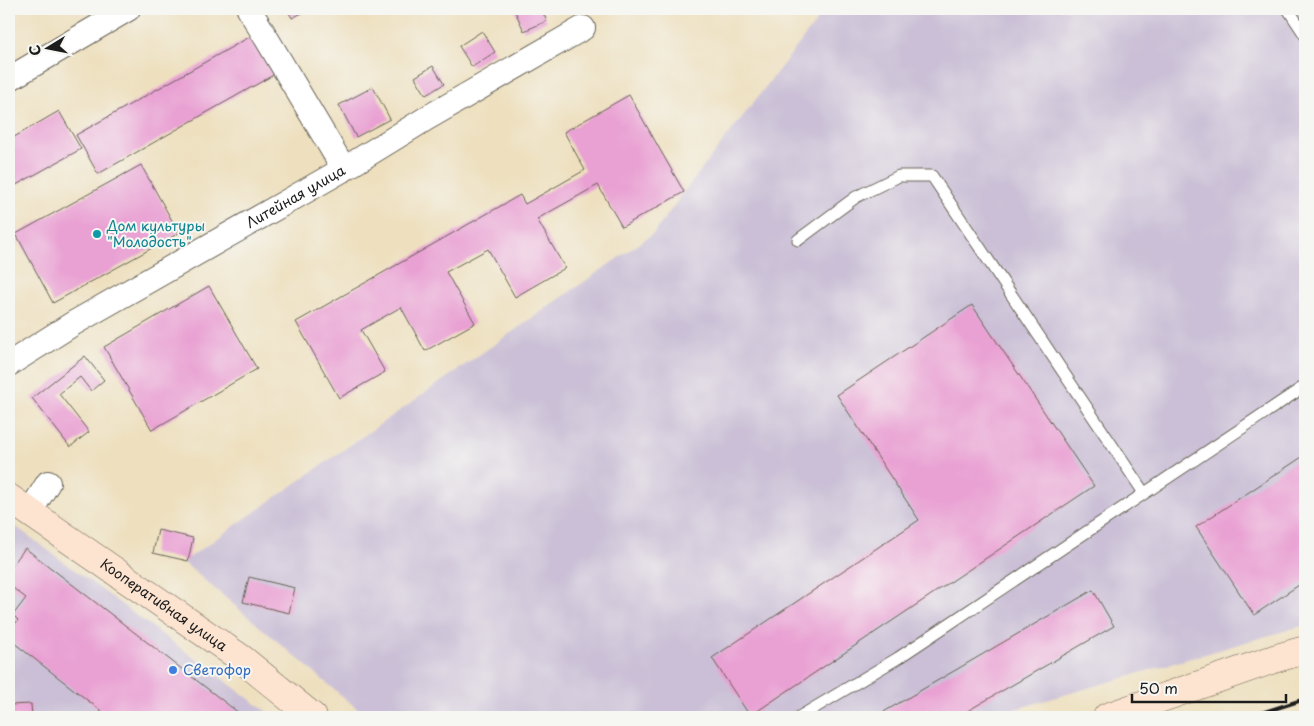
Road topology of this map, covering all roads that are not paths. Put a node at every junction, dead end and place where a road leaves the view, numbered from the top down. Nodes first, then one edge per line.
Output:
1 (128, 9) edge
2 (249, 9) edge
3 (1288, 9) edge
4 (583, 28) dead end
5 (1305, 35) edge
6 (9, 79) edge
7 (344, 169) junction
8 (798, 240) dead end
9 (9, 364) edge
10 (1305, 386) edge
11 (48, 483) dead end
12 (1144, 494) junction
13 (19, 505) edge
14 (1305, 650) edge
15 (313, 717) edge
16 (798, 717) edge
17 (1107, 717) edge

1 - 6 street
2 - 7 street
3 - 5 lane
4 - 7 street, Литейная улица
7 - 9 street, Литейная улица
8 - 12 lane
10 - 12 lane
11 - 13 street
12 - 16 lane
13 - 15 street, Кооперативная улица
14 - 17 street

